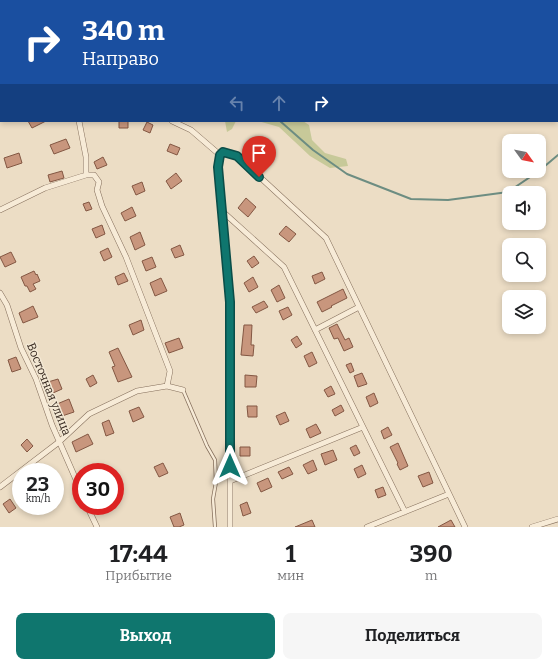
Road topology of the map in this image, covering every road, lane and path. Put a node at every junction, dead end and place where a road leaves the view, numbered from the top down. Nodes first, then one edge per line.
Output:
1 (79, 122) edge
2 (174, 122) edge
3 (220, 155) junction
4 (86, 175) junction
5 (0, 210) edge
6 (222, 211) junction
7 (0, 293) edge
8 (359, 307) junction
9 (315, 330) junction
10 (167, 386) junction
11 (183, 390) joint
12 (363, 427) junction
13 (60, 442) junction
14 (72, 470) edge
15 (230, 481) junction
16 (0, 487) edge
17 (449, 494) junction
18 (405, 512) junction
19 (91, 515) edge
20 (558, 519) edge
21 (96, 527) edge
22 (215, 527) edge
23 (230, 527) edge
24 (367, 527) edge
25 (465, 527) edge
26 (532, 527) edge

1 - 4 street
2 - 3 street
3 - 6 street
3 - 8 street
4 - 5 street
4 - 10 street
6 - 9 street
6 - 15 street
7 - 13 street, Восточная улица
8 - 9 street
8 - 17 street
9 - 12 street
10 - 11 street
10 - 13 street
11 - 22 lane
12 - 15 street
12 - 18 street
13 - 14 street, Восточная улица
13 - 16 street
15 - 23 street
17 - 18 street
17 - 25 street
18 - 24 street
19 - 21 street
20 - 26 street

